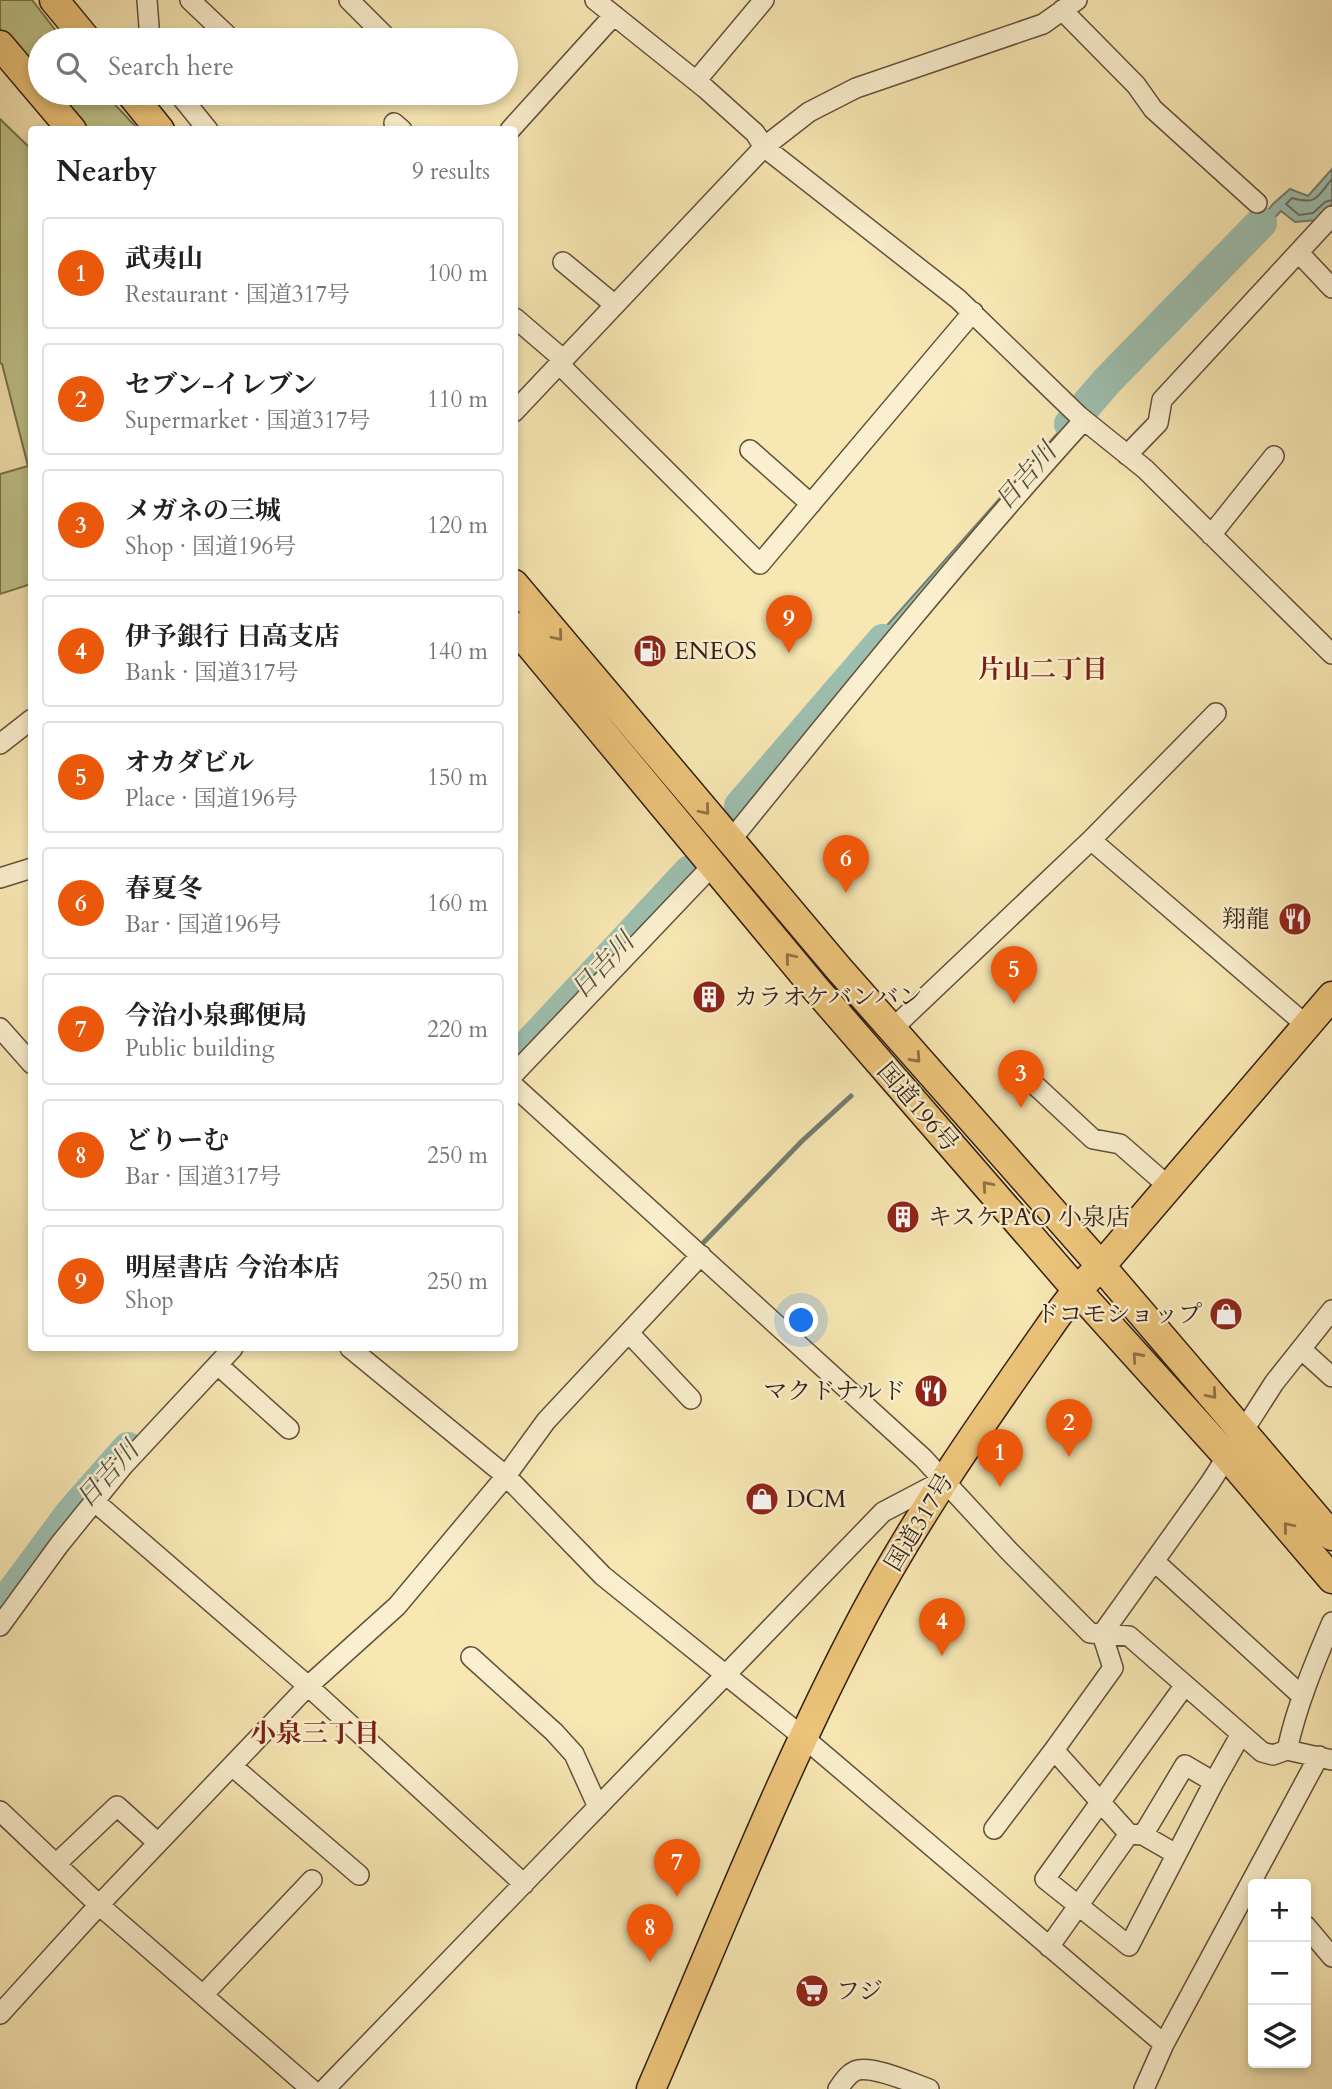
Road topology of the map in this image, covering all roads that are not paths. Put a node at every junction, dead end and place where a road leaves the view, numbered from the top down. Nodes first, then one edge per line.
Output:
1 (54, 0) edge
2 (147, 0) edge
3 (190, 0) edge
4 (349, 0) edge
5 (596, 0) edge
6 (764, 0) edge
7 (1069, 5) edge
8 (614, 15) junction
9 (77, 28) edge
10 (149, 28) edge
11 (219, 28) edge
12 (377, 28) edge
13 (0, 45) edge
14 (28, 78) edge
15 (696, 80) junction
16 (51, 105) edge
17 (140, 105) edge
18 (188, 105) edge
19 (69, 126) edge
20 (157, 126) edge
21 (205, 126) edge
22 (514, 126) edge
23 (764, 147) junction
24 (1257, 203) dead end
25 (1332, 216) edge
26 (1299, 253) junction
27 (563, 262) dead end
28 (1332, 288) edge
29 (615, 305) junction
30 (972, 312) junction
31 (518, 321) edge
32 (561, 362) junction
33 (518, 408) edge
34 (1078, 414) junction
35 (750, 450) dead end
36 (1127, 455) junction
37 (1274, 456) dead end
38 (811, 505) junction
39 (1211, 535) junction
40 (518, 589) edge
41 (518, 631) edge
42 (1332, 654) edge
43 (1216, 713) dead end
44 (28, 722) edge
45 (0, 744) edge
46 (1091, 840) junction
47 (731, 841) junction
48 (712, 865) junction
49 (28, 869) edge
50 (0, 878) edge
51 (1332, 996) edge
52 (1306, 1025) junction
53 (0, 1028) edge
54 (891, 1030) junction
55 (28, 1060) edge
56 (518, 1069) edge
57 (1021, 1072) dead end
58 (518, 1090) edge
59 (1168, 1186) junction
60 (701, 1255) junction
61 (1101, 1266) junction
62 (1077, 1290) junction
63 (1332, 1310) edge
64 (629, 1333) junction
65 (1301, 1349) junction
66 (230, 1351) edge
67 (354, 1351) edge
68 (218, 1364) junction
69 (1332, 1377) edge
70 (691, 1399) dead end
71 (289, 1429) dead end
72 (1244, 1430) junction
73 (1227, 1456) junction
74 (506, 1476) junction
75 (943, 1481) junction
76 (94, 1501) junction
77 (1332, 1536) edge
78 (1154, 1561) junction
79 (1332, 1579) edge
80 (1332, 1622) edge
81 (0, 1626) edge
82 (1102, 1634) junction
83 (471, 1657) dead end
84 (726, 1674) junction
85 (1185, 1685) junction
86 (308, 1686) junction
87 (1301, 1696) junction
88 (1241, 1734) junction
89 (803, 1737) junction
90 (1054, 1750) junction
91 (1287, 1751) junction
92 (1325, 1758) edge
93 (232, 1766) junction
94 (1214, 1782) junction
95 (1100, 1801) junction
96 (598, 1807) junction
97 (0, 1811) edge
98 (994, 1829) dead end
99 (1136, 1834) junction
100 (158, 1843) junction
101 (1176, 1854) junction
102 (56, 1864) junction
103 (359, 1875) dead end
104 (1264, 1877) edge
105 (312, 1880) dead end
106 (524, 1884) junction
107 (1079, 1904) junction
108 (99, 1905) junction
109 (1311, 1932) edge
110 (1049, 1947) junction
111 (1332, 1957) edge
112 (203, 1995) junction
113 (0, 2014) edge
114 (1164, 2044) junction
115 (311, 2089) edge
116 (325, 2089) edge
117 (652, 2089) edge
118 (838, 2089) edge
119 (929, 2089) edge
120 (1144, 2089) edge

1 - 9 highway
2 - 10 street
3 - 11 street
4 - 12 street
5 - 8 street
6 - 15 street
7 - 23 street
7 - 24 street
8 - 15 street
8 - 22 street
13 - 14 highway
15 - 23 street
16 - 19 highway
17 - 20 highway
18 - 21 street
23 - 29 street
23 - 30 street
25 - 26 street
26 - 28 street
26 - 36 street
27 - 29 street
29 - 32 street
30 - 34 street
30 - 38 street
31 - 32 street
32 - 33 street
32 - 38 street
34 - 36 street
34 - 47 street
35 - 38 street
36 - 39 street
37 - 39 street
39 - 42 street
40 -> 47 highway, 国道196号
41 - 48 highway, 国道196号
43 - 46 street
44 - 45 street
46 - 52 street
46 - 54 street
47 - 54 highway, 国道196号
48 - 56 street
62 -> 48 highway, 国道196号
49 - 50 street
51 - 52 highway, 国道317号
52 - 59 highway, 国道317号
53 - 55 street
54 -> 61 highway, 国道196号
57 - 59 street
58 - 60 street
59 - 61 highway, 国道317号
60 - 64 street
60 - 75 street
61 - 62 highway, 国道317号
61 -> 72 highway, 国道196号
73 -> 62 highway, 国道196号
62 - 75 highway, 国道317号
63 - 65 street
64 - 70 street
64 - 74 street
65 - 69 street
65 - 72 street
66 - 68 street
67 - 74 street
68 - 71 street
68 - 76 street
72 - 73 street
72 - 77 highway, 国道196号
73 - 78 street
79 -> 73 highway, 国道196号
74 - 84 street
74 - 86 street
75 - 82 street
75 - 84 street
75 - 89 highway, 国道317号
76 - 81 street
76 - 86 street
78 - 82 street
78 - 87 street
80 - 87 street
82 - 85 street
82 - 90 street
83 - 96 street
84 - 89 street
84 - 96 street
85 - 88 street
85 - 95 street
86 - 93 street
86 - 106 street
87 - 91 street
88 - 91 street
88 - 94 street
89 - 110 street
89 - 117 highway, 国道317号
90 - 95 street
90 - 98 street
91 - 92 street
92 - 104 street
93 - 100 street
93 - 103 street
94 - 99 street
94 - 101 street
95 - 99 street
95 - 107 street
96 - 106 street
97 - 102 street
99 - 101 street
99 - 107 street
100 - 102 street
100 - 108 street
101 - 107 street
102 - 108 street
104 - 114 street
105 - 112 street
106 - 116 street
107 - 110 street
108 - 112 street
108 - 113 street
109 - 111 street
110 - 114 street
112 - 115 street
114 - 120 street
118 - 119 street

